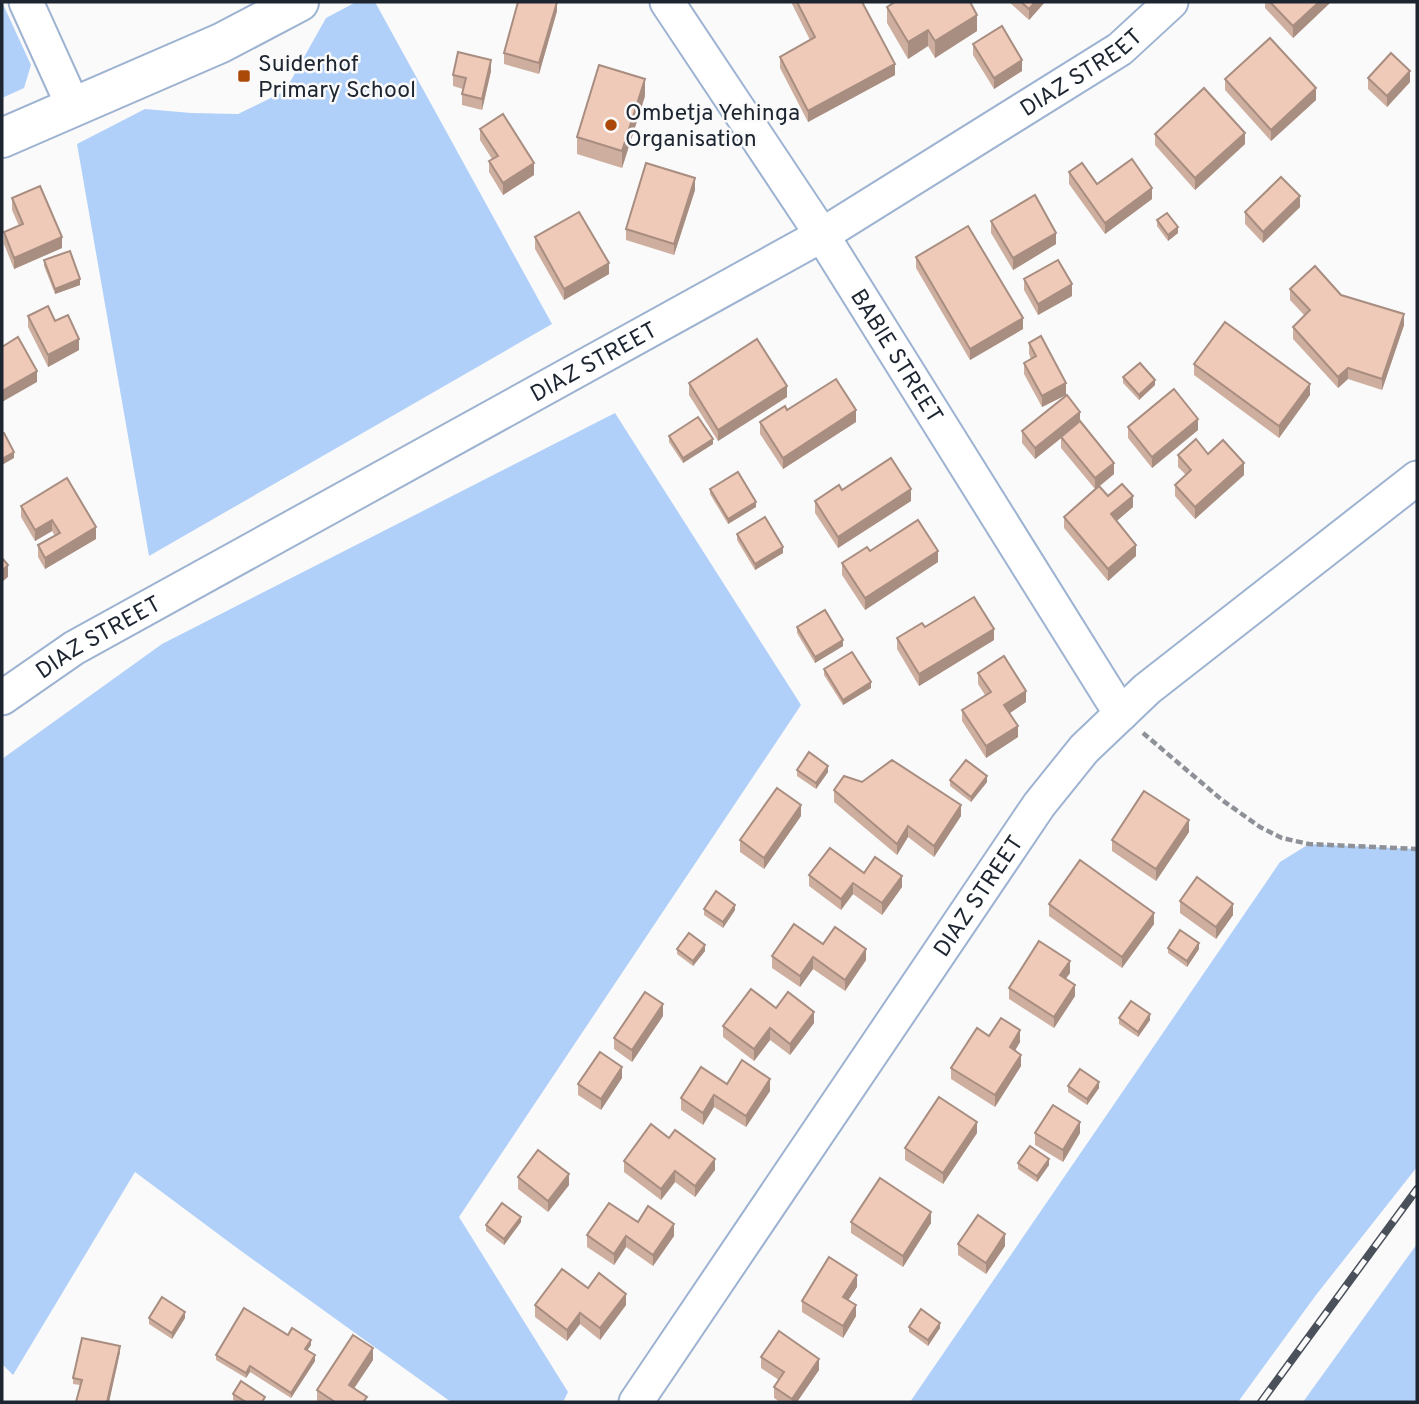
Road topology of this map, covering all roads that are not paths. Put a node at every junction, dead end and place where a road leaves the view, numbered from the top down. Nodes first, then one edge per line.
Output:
1 (26, 2) edge
2 (299, 2) edge
3 (667, 2) edge
4 (1171, 2) edge
5 (74, 108) junction
6 (2, 138) edge
7 (822, 236) junction
8 (1417, 478) edge
9 (2, 698) edge
10 (1121, 714) junction
11 (636, 1402) edge

1 - 5 street
2 - 5 street
3 - 7 street, BABIE STREET
4 - 7 street, DIAZ STREET
5 - 6 street
7 - 9 street, DIAZ STREET
7 - 10 street, BABIE STREET
8 - 10 street, DIAZ STREET
10 - 11 street, DIAZ STREET

